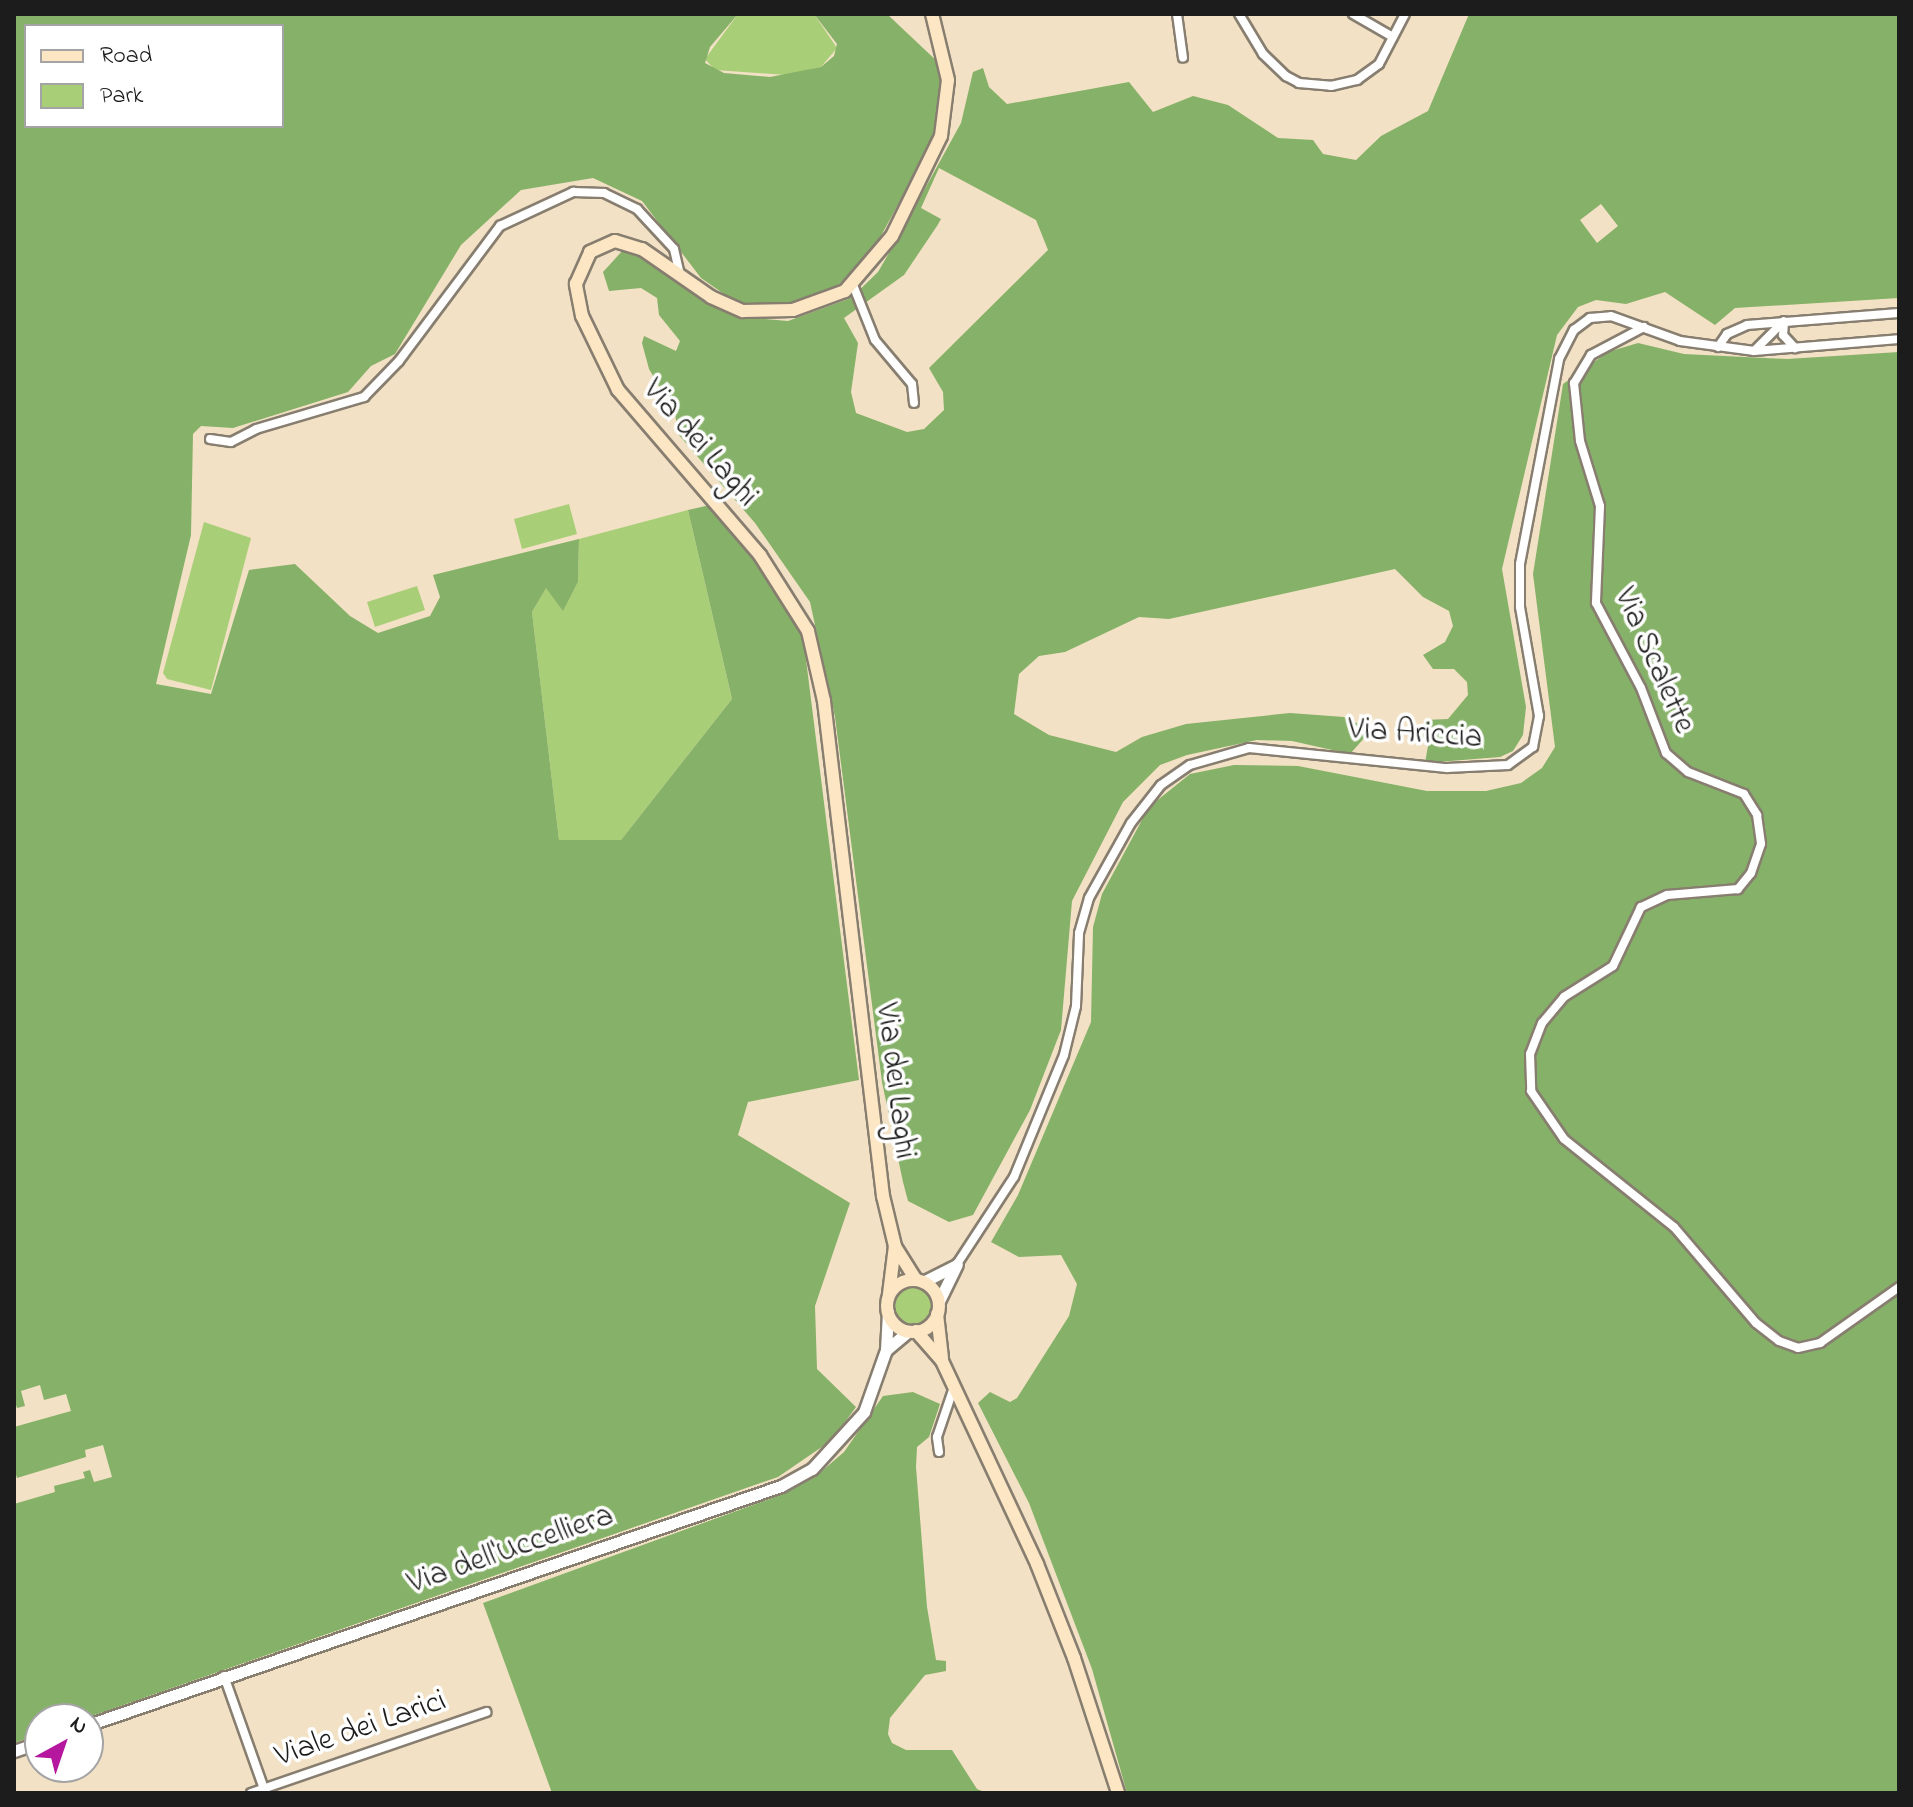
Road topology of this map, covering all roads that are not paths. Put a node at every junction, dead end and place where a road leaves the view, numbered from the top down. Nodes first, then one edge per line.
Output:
1 (932, 14) edge
2 (1177, 14) edge
3 (1239, 14) edge
4 (1353, 14) edge
5 (1405, 14) edge
6 (1393, 37) junction
7 (1183, 58) dead end
8 (680, 276) junction
9 (853, 285) junction
10 (1899, 313) edge
11 (1784, 321) junction
12 (1644, 327) junction
13 (1899, 339) edge
14 (1718, 347) junction
15 (1795, 348) junction
16 (1754, 351) junction
17 (914, 403) dead end
18 (210, 439) dead end
19 (895, 1246) junction
20 (957, 1264) junction
21 (919, 1281) junction
22 (1899, 1287) edge
23 (889, 1295) junction
24 (938, 1309) junction
25 (888, 1312) junction
26 (913, 1331) junction
27 (886, 1350) junction
28 (942, 1361) junction
29 (955, 1386) junction
30 (939, 1452) dead end
31 (224, 1676) junction
32 (486, 1712) dead end
33 (104, 1719) edge
34 (265, 1791) edge
35 (251, 1793) edge
36 (1118, 1793) edge

1 - 9 main road, Via dei Laghi
2 - 7 street
3 - 6 street
4 - 6 street
5 - 6 street
8 - 9 main road, Via dei Laghi
8 - 18 street
8 - 19 main road, Via dei Laghi
9 - 17 street
10 - 11 street
11 - 14 street
11 - 15 street
11 - 16 street
12 - 14 street, Via Ariccia
12 - 20 street, Via Ariccia
12 - 22 street, Via Scalette
13 - 15 street, Via Ariccia
14 - 16 street, Via Ariccia
15 - 16 street, Via Ariccia
19 - 21 main road, Via dei Laghi
19 - 23 main road, Via dei Laghi
20 - 21 street, Via Ariccia
20 - 24 street, Via Ariccia
21 - 23 main road
21 - 24 main road
23 - 25 main road
24 - 26 main road
24 - 28 main road
25 - 26 main road
25 - 27 street
26 - 27 street
26 - 28 main road
27 - 31 street, Via dell'Uccelliera
28 - 29 main road
29 - 30 street
29 - 36 main road
31 - 33 street, Via dell'Uccelliera
31 - 34 street
32 - 34 street, Viale dei Larici
34 - 35 street, Viale dei Larici

